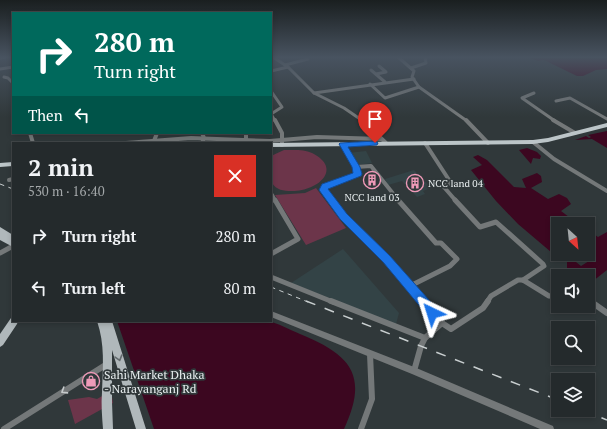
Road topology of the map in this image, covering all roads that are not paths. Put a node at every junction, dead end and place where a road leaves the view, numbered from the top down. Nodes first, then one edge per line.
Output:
1 (297, 77) edge
2 (379, 77) edge
3 (414, 79) joint
4 (385, 82) junction
5 (370, 84) junction
6 (419, 87) junction
7 (272, 92) edge
8 (314, 93) junction
9 (534, 93) dead end
10 (556, 101) dead end
11 (272, 113) edge
12 (272, 116) edge
13 (607, 119) edge
14 (607, 126) edge
15 (575, 133) junction
16 (157, 134) edge
17 (202, 134) edge
18 (204, 138) junction
19 (154, 141) junction
20 (246, 141) edge
21 (384, 141) junction
22 (140, 142) edge
23 (202, 142) edge
24 (283, 142) junction
25 (488, 142) junction
26 (533, 142) junction
27 (425, 143) junction
28 (343, 144) junction
29 (272, 145) edge
30 (12, 163) edge
31 (0, 164) edge
32 (356, 167) junction
33 (607, 191) edge
34 (272, 196) edge
35 (0, 230) edge
36 (4, 239) edge
37 (12, 246) edge
38 (0, 253) edge
39 (272, 253) edge
40 (272, 277) edge
41 (523, 280) junction
42 (410, 286) junction
43 (551, 296) edge
44 (595, 304) edge
45 (607, 313) edge
46 (272, 314) edge
47 (13, 322) edge
48 (101, 322) edge
49 (108, 322) edge
50 (442, 323) junction
51 (425, 338) junction
52 (0, 342) edge
53 (370, 354) junction
54 (108, 363) junction
55 (414, 371) junction
56 (4, 429) edge
57 (108, 429) edge
58 (141, 429) edge
59 (361, 429) edge
60 (550, 429) edge

1 - 8 street
2 - 4 street
3 - 4 street
3 - 6 street
4 - 5 street
5 - 6 street
5 - 8 street
6 - 25 street
7 - 11 street
8 - 21 street
9 - 15 street
10 - 13 street
12 - 24 street
14 - 15 highway
15 - 26 highway
16 - 19 street
17 - 18 street
18 - 19 street
18 - 20 street
18 - 23 street
19 - 22 street
20 - 24 street
21 - 24 street
21 - 27 highway
21 - 28 highway
24 - 28 highway
24 - 29 highway
25 - 26 highway
25 - 27 highway
26 - 33 street
27 - 41 street
28 - 32 street
30 - 31 highway
32 - 42 street
32 - 42 street
34 - 39 street
35 - 36 main road
37 - 38 street
40 - 51 street
41 - 43 street
41 - 50 street
42 - 50 street
44 - 45 street
46 - 53 street
47 - 52 main road
48 - 54 main road
49 -> 58 main road
50 - 51 street
51 - 55 street
53 - 55 street
53 - 59 street
54 -> 56 street
54 - 57 main road
55 - 60 street

